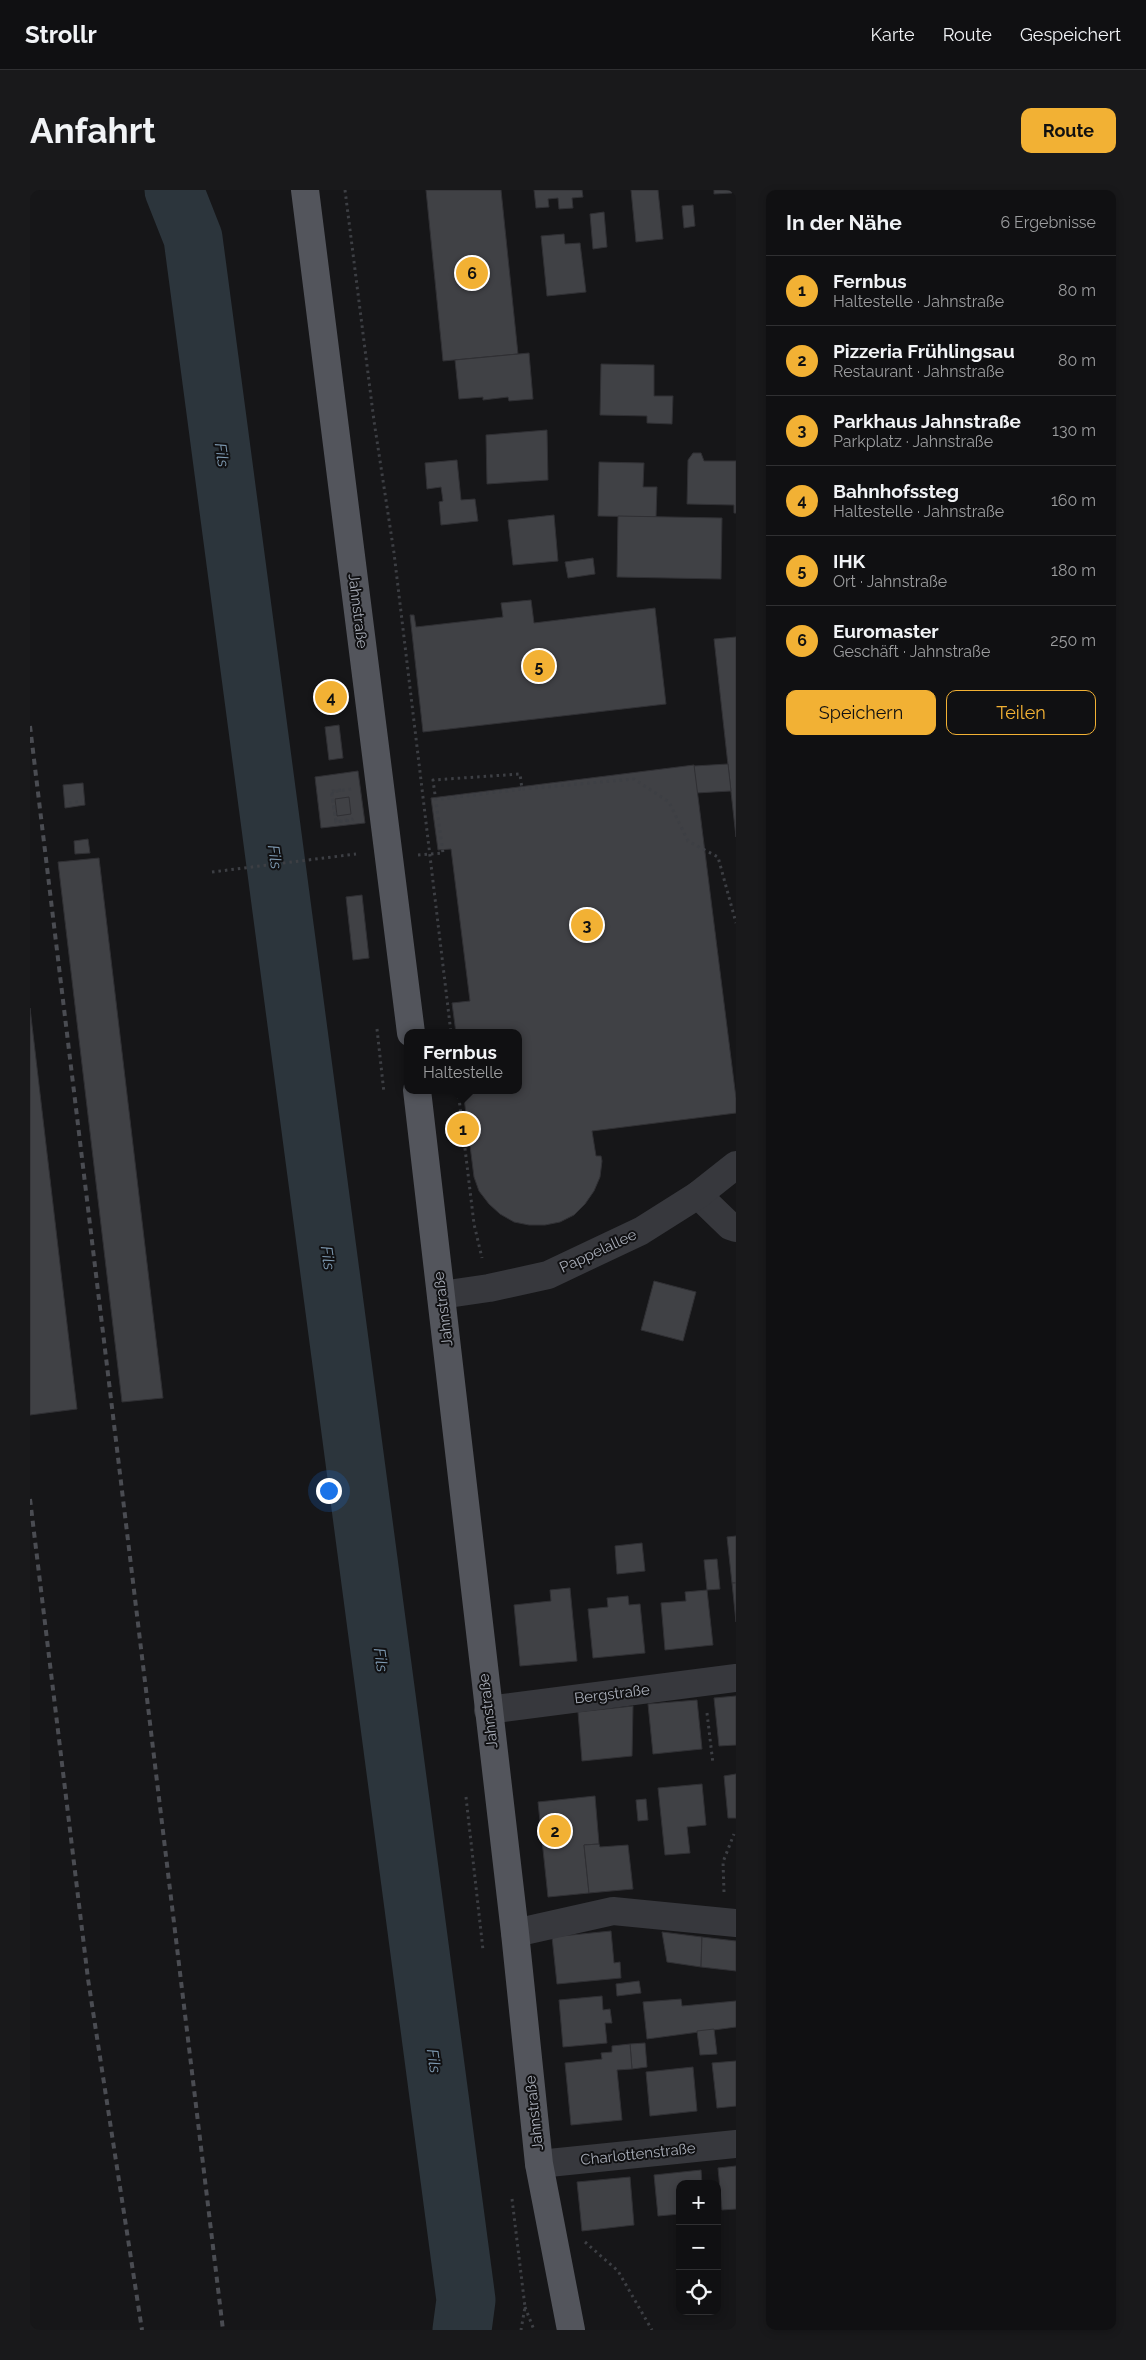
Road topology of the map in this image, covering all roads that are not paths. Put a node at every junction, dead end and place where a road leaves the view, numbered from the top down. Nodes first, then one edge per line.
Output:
1 (305, 190) edge
2 (410, 1029) edge
3 (417, 1094) edge
4 (736, 1165) edge
5 (698, 1195) junction
6 (736, 1228) edge
7 (441, 1295) junction
8 (736, 1678) edge
9 (488, 1710) junction
10 (732, 1923) edge
11 (515, 1933) junction
12 (736, 2144) edge
13 (539, 2164) junction
14 (571, 2330) edge

1 - 2 main road, Jahnstraße
3 - 7 main road, Jahnstraße
4 - 5 street, Pappelallee
5 - 6 street
5 - 7 street, Pappelallee
7 - 9 main road, Jahnstraße
8 - 9 street, Bergstraße
9 - 11 main road, Jahnstraße
10 - 11 street
11 - 13 main road, Jahnstraße
12 - 13 street, Charlottenstraße
13 - 14 main road, Jahnstraße

